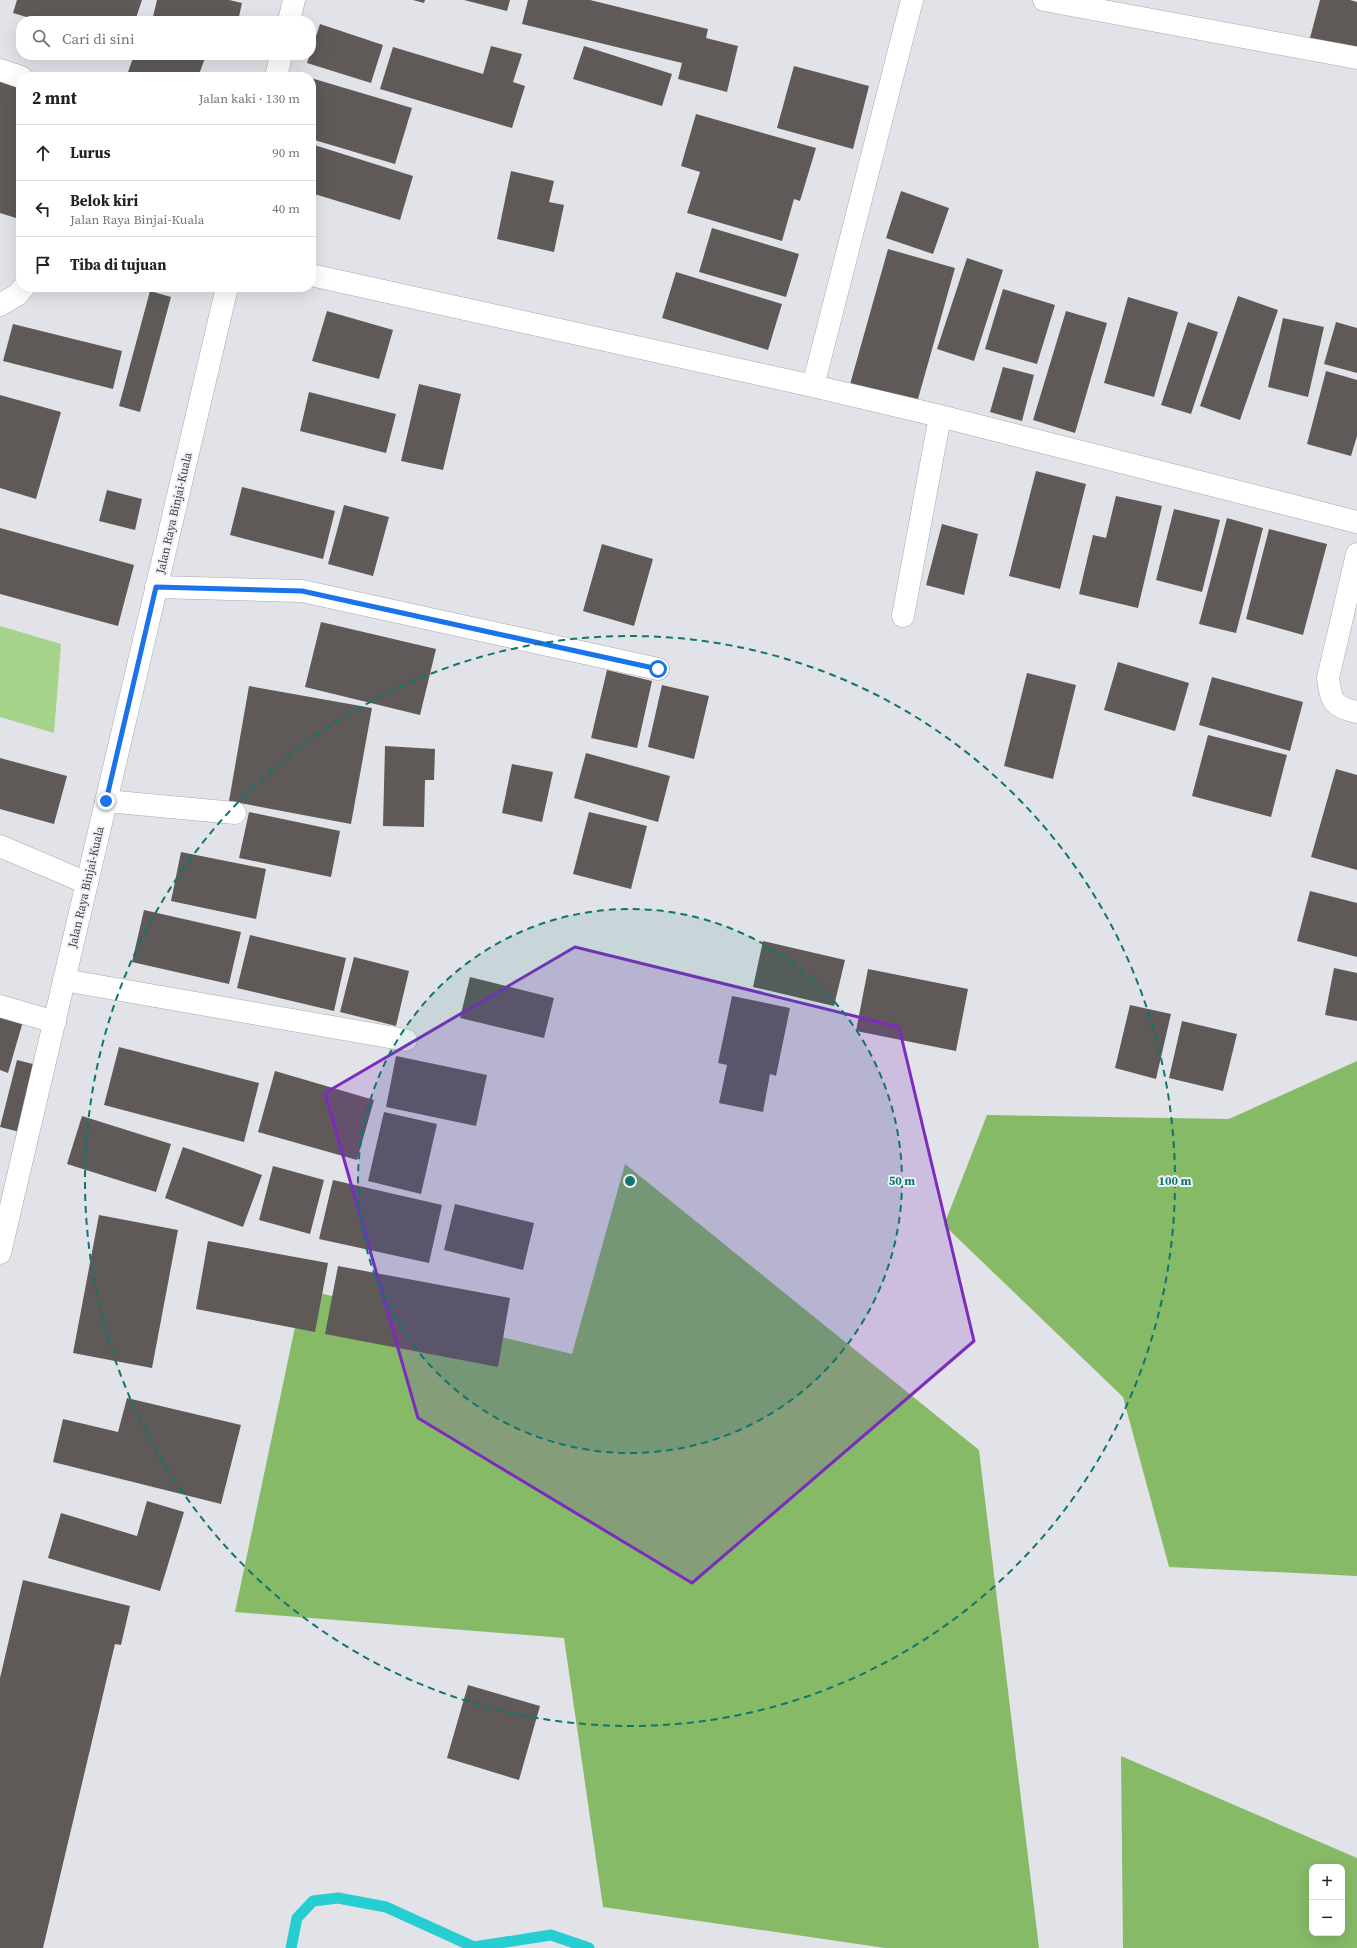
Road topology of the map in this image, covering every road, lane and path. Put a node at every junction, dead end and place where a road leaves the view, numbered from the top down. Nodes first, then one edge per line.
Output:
1 (294, 0) edge
2 (912, 0) edge
3 (1044, 0) edge
4 (290, 16) edge
5 (1357, 58) edge
6 (280, 60) edge
7 (0, 70) edge
8 (277, 72) edge
9 (16, 75) edge
10 (316, 276) edge
11 (20, 292) edge
12 (226, 292) edge
13 (0, 304) edge
14 (813, 386) junction
15 (940, 416) junction
16 (1357, 522) edge
17 (1357, 554) edge
18 (156, 587) junction
19 (903, 616) dead end
20 (658, 669) dead end
21 (1357, 712) edge
22 (106, 801) junction
23 (235, 813) dead end
24 (0, 846) edge
25 (87, 883) junction
26 (64, 980) junction
27 (0, 1006) edge
28 (55, 1022) junction
29 (406, 1040) dead end
30 (0, 1253) edge

1 - 4 street
2 - 14 street
3 - 5 street
6 - 8 street
7 - 9 street
10 - 14 street
11 - 13 street
12 - 18 street, Jalan Raya Binjai-Kuala
14 - 15 street
15 - 16 street
15 - 19 street
17 - 21 street
18 - 20 street
18 - 22 street, Jalan Raya Binjai-Kuala
22 - 23 street
22 - 25 street, Jalan Raya Binjai-Kuala
24 - 25 street
25 - 26 street, Jalan Raya Binjai-Kuala
26 - 28 street, Jalan Raya Binjai-Kuala
26 - 29 street
27 - 28 street
28 - 30 street, Jalan Raya Binjai-Kuala

